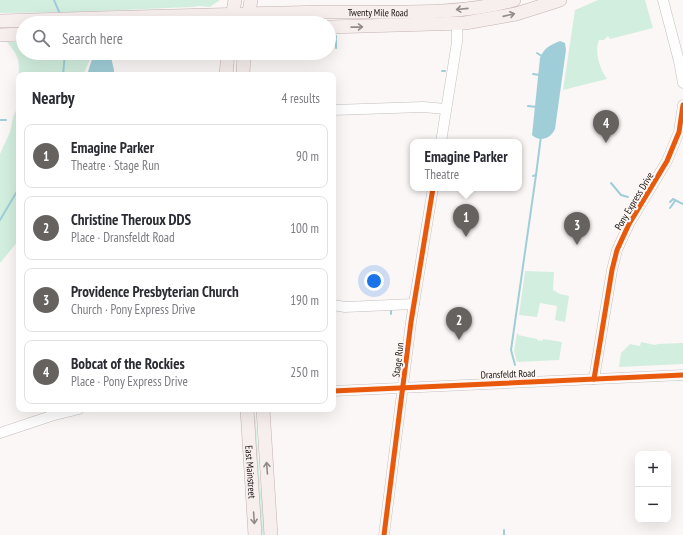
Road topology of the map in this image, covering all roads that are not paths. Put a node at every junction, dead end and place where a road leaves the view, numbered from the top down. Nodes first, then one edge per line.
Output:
1 (235, 0) edge
2 (251, 0) edge
3 (514, 0) edge
4 (560, 0) edge
5 (663, 0) edge
6 (232, 16) edge
7 (248, 16) edge
8 (303, 16) edge
9 (16, 20) edge
10 (1, 21) edge
11 (457, 23) junction
12 (336, 27) edge
13 (2, 34) edge
14 (16, 34) edge
15 (227, 60) edge
16 (244, 60) edge
17 (226, 72) edge
18 (243, 72) edge
19 (683, 83) edge
20 (683, 105) edge
21 (446, 109) junction
22 (336, 110) edge
23 (441, 139) edge
24 (433, 191) edge
25 (414, 304) junction
26 (336, 306) edge
27 (683, 375) edge
28 (594, 379) junction
29 (403, 387) junction
30 (336, 391) edge
31 (67, 412) edge
32 (247, 412) edge
33 (263, 412) edge
34 (0, 433) edge
35 (255, 535) edge
36 (271, 535) edge
37 (384, 535) edge

1 - 6 main road
2 - 7 main road
3 -> 8 main road, Twenty Mile Road
11 -> 4 main road, Twenty Mile Road
5 - 19 street
9 - 10 main road, Twenty Mile Road
12 -> 11 main road, Twenty Mile Road
11 - 21 street
13 - 14 main road
15 - 17 main road
16 - 18 main road
20 - 28 street, Pony Express Drive
21 - 22 street
21 - 23 street
24 - 25 street, Stage Run
25 - 26 street
25 - 29 street, Stage Run
27 - 28 street, Dransfeldt Road
28 - 29 street, Dransfeldt Road
29 - 30 street, Dransfeldt Road
29 - 37 street, Stage Run
31 - 34 street
32 -> 35 main road, East Mainstreet
36 -> 33 main road, East Mainstreet

